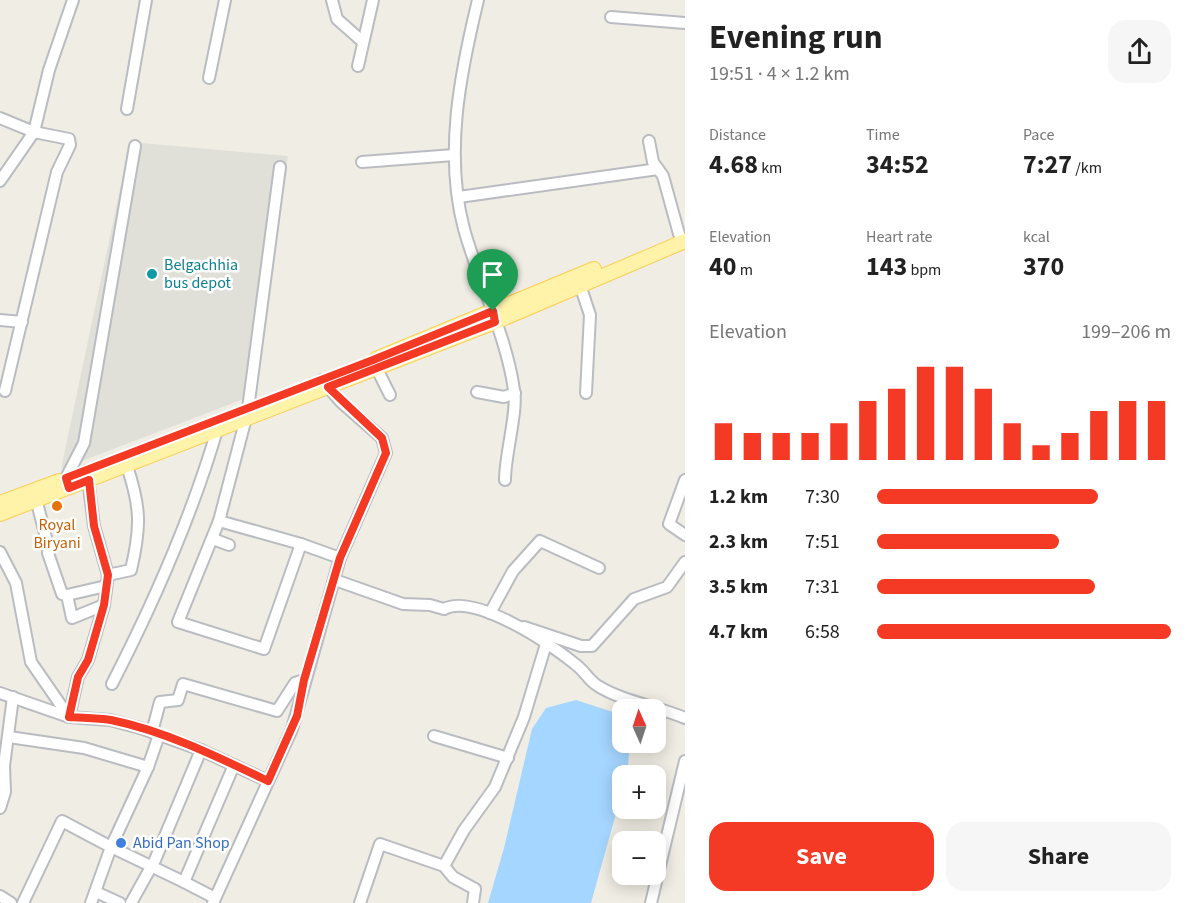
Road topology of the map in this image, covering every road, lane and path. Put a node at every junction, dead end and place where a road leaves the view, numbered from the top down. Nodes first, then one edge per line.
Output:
1 (73, 0) edge
2 (146, 0) edge
3 (225, 0) edge
4 (332, 0) edge
5 (373, 0) edge
6 (478, 0) edge
7 (611, 17) dead end
8 (685, 23) edge
9 (363, 42) junction
10 (358, 66) dead end
11 (209, 78) dead end
12 (127, 109) dead end
13 (0, 118) edge
14 (34, 132) junction
15 (650, 141) dead end
16 (135, 146) dead end
17 (454, 154) junction
18 (363, 162) dead end
19 (280, 167) dead end
20 (658, 169) junction
21 (0, 181) edge
22 (459, 197) junction
23 (683, 236) edge
24 (580, 285) junction
25 (494, 317) junction
26 (0, 320) edge
27 (22, 322) junction
28 (376, 369) junction
29 (325, 383) junction
30 (5, 391) dead end
31 (477, 392) dead end
32 (515, 393) junction
33 (586, 393) dead end
34 (390, 395) dead end
35 (247, 414) junction
36 (217, 430) junction
37 (127, 466) junction
38 (88, 476) junction
39 (505, 480) dead end
40 (685, 480) edge
41 (67, 483) junction
42 (36, 500) junction
43 (1, 505) edge
44 (219, 521) junction
45 (685, 535) edge
46 (213, 539) junction
47 (301, 544) junction
48 (229, 545) dead end
49 (0, 552) edge
50 (340, 558) junction
51 (685, 562) edge
52 (600, 568) dead end
53 (107, 580) junction
54 (335, 580) junction
55 (67, 596) junction
56 (104, 605) junction
57 (490, 613) junction
58 (518, 627) junction
59 (546, 644) junction
60 (304, 680) junction
61 (112, 684) dead end
62 (0, 693) edge
63 (13, 697) junction
64 (69, 717) junction
65 (685, 718) edge
66 (155, 734) junction
67 (435, 736) dead end
68 (9, 737) junction
69 (201, 750) junction
70 (508, 758) junction
71 (685, 761) edge
72 (234, 765) junction
73 (148, 766) junction
74 (268, 781) junction
75 (0, 808) edge
76 (111, 847) junction
77 (444, 866) junction
78 (151, 868) junction
79 (184, 882) junction
80 (96, 892) junction
81 (0, 896) edge
82 (214, 900) edge
83 (11, 903) edge
84 (23, 903) edge
85 (91, 903) edge
86 (120, 903) edge
87 (131, 903) edge
88 (360, 903) edge
89 (473, 903) edge
90 (651, 903) edge

1 - 14 street
2 - 12 street
3 - 11 street
4 - 9 street
5 - 9 street
6 - 17 street
7 - 8 street
9 - 10 street
13 - 14 street
14 - 21 street
14 - 27 street
15 - 20 street
16 - 41 street
17 - 18 street
17 - 22 street
19 - 35 street
20 - 22 street
20 - 23 street
22 - 25 street
23 - 24 main road
23 - 25 main road
24 - 25 main road
24 - 33 street
25 - 28 main road
25 - 29 main road
25 - 32 street
26 - 27 street
27 - 30 street
28 - 29 main road
28 - 34 street
29 - 35 main road
29 - 50 street
31 - 32 street
32 - 39 street
35 - 36 main road
35 - 38 main road
35 - 44 street
36 - 37 main road
36 - 61 street
37 - 38 main road
37 - 53 street
38 - 41 main road
38 - 53 street
40 - 45 street
41 - 42 main road
41 - 43 main road
42 - 43 main road
42 - 55 street
44 - 46 street
44 - 47 street
46 - 47 street
46 - 48 street
47 - 50 street
49 - 64 street
50 - 54 street
51 - 58 street
52 - 57 street
53 - 55 street
53 - 56 street
54 - 57 street
54 - 60 street
55 - 56 street
56 - 64 street
57 - 58 street
58 - 59 street
59 - 65 street
59 - 70 street
60 - 66 street
60 - 74 street
62 - 63 street
63 - 64 street
63 - 68 street
64 - 66 street
66 - 69 street
66 - 73 street
67 - 70 street
68 - 73 street
68 - 75 street
69 - 72 street
69 - 78 street
70 - 77 street
71 - 90 street
72 - 74 street
72 - 79 street
73 - 76 street
74 - 82 street
76 - 78 street
76 - 80 street
76 - 84 street
77 - 88 street
77 - 89 street
78 - 79 street
78 - 87 street
79 - 82 street
80 - 85 street
80 - 86 street
81 - 83 street

